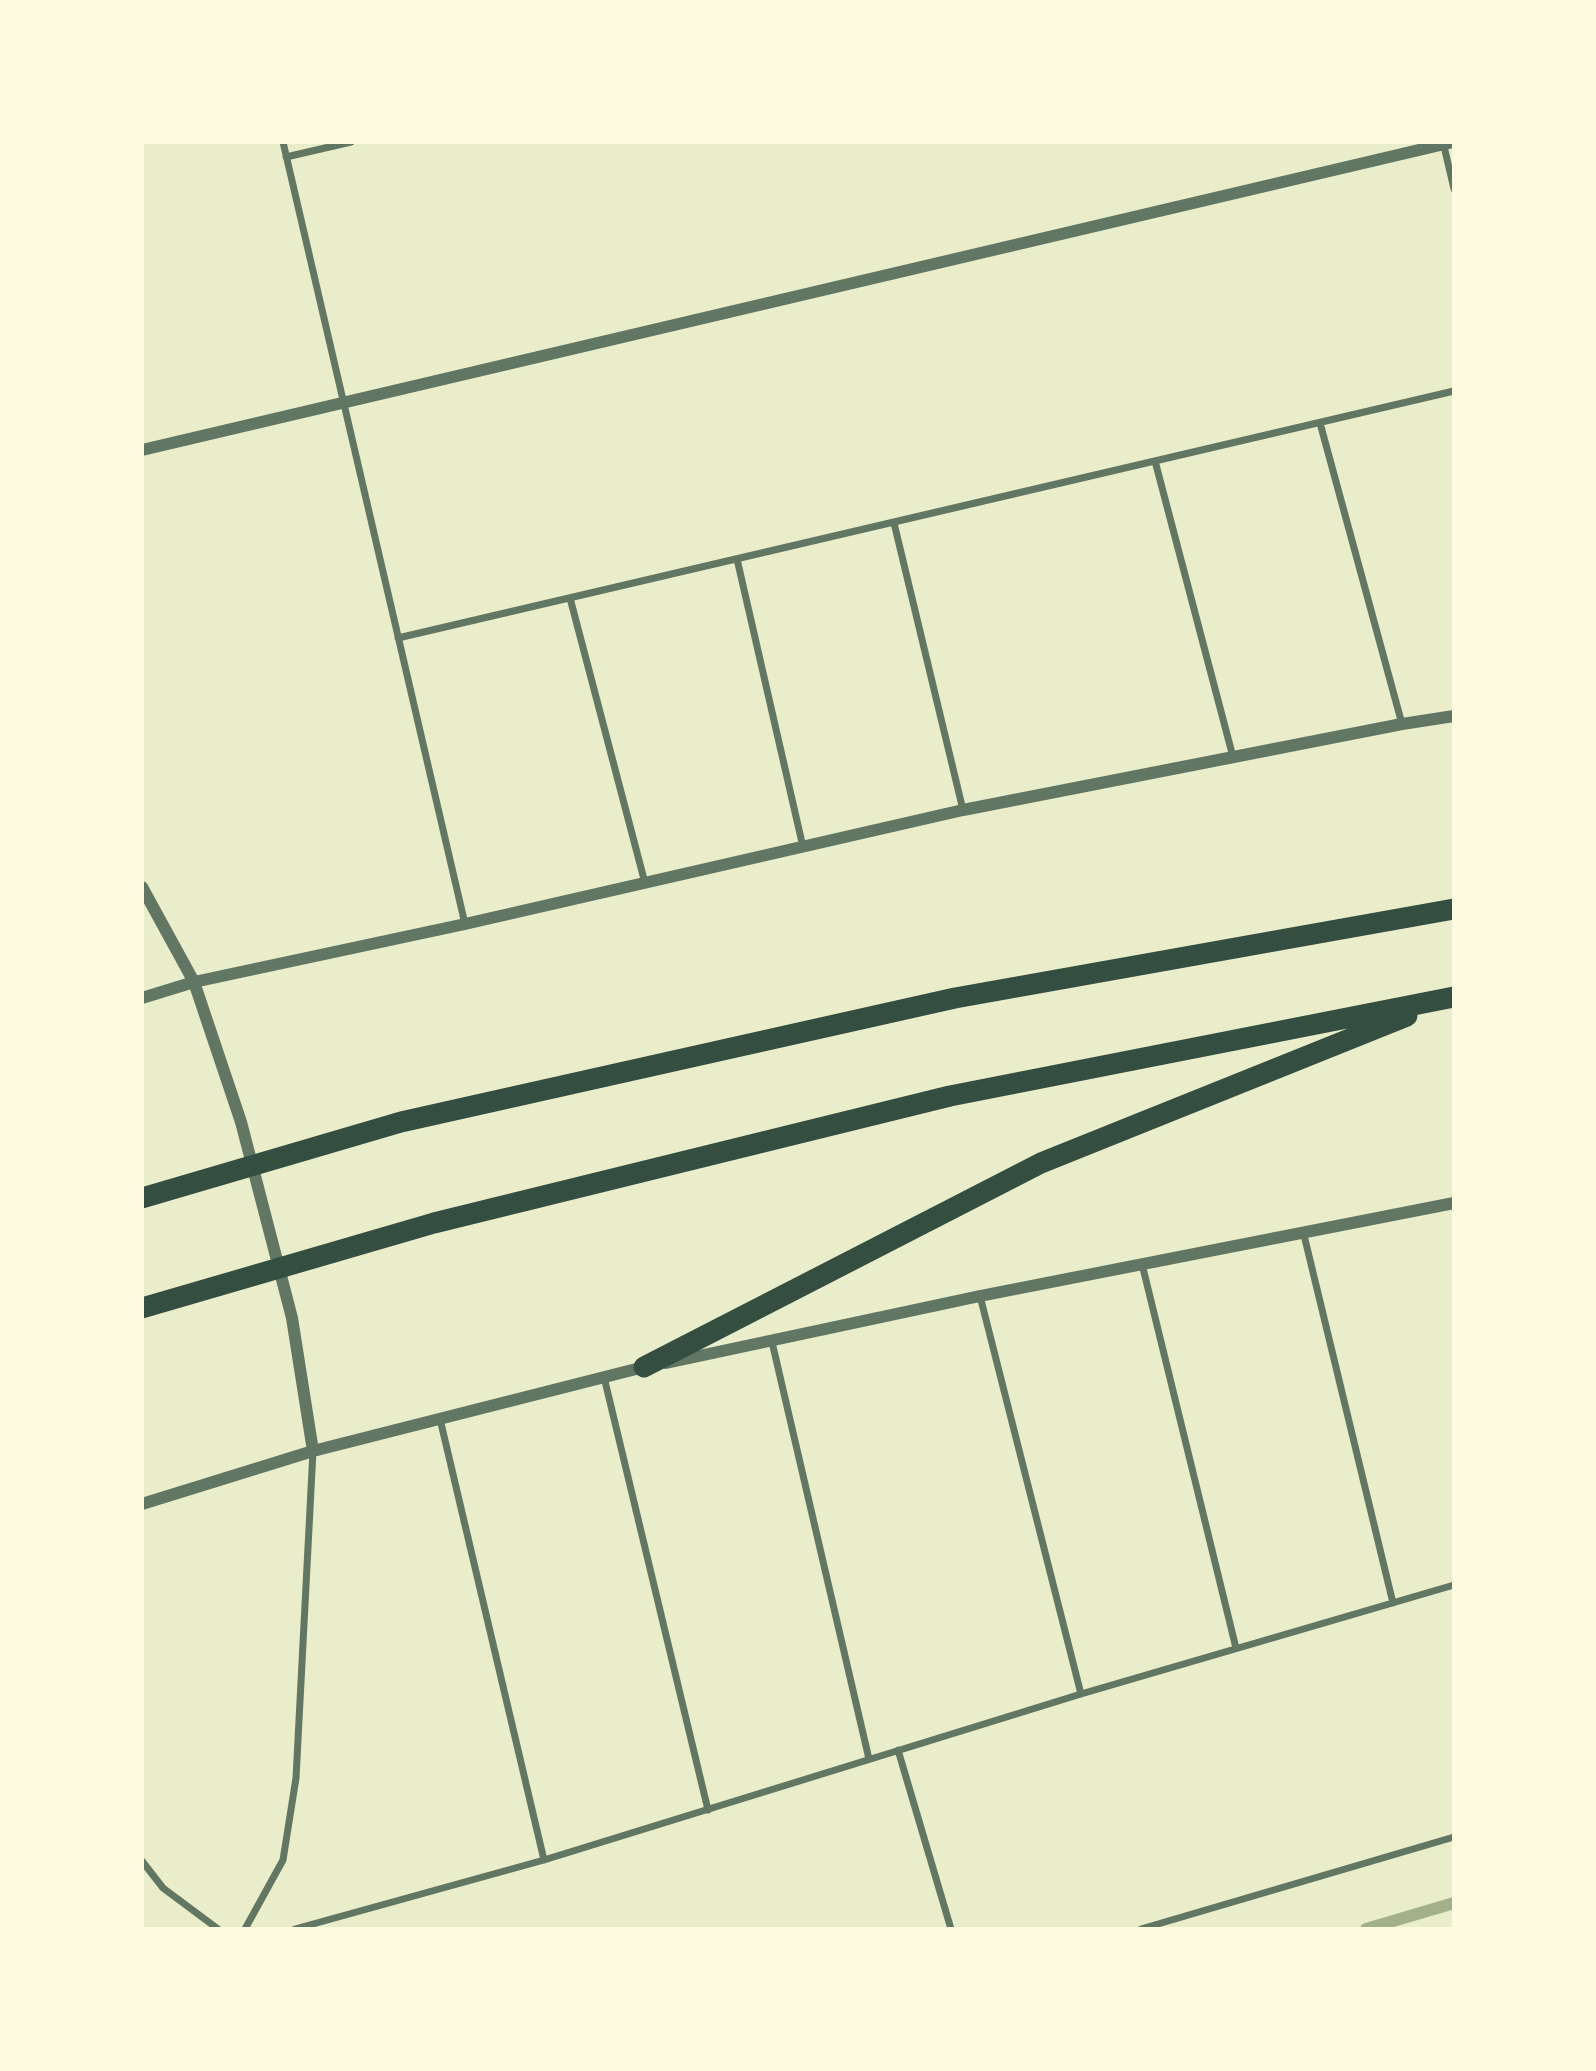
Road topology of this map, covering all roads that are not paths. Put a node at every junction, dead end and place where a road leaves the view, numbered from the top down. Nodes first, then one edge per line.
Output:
1 (283, 142) edge
2 (351, 142) edge
3 (1446, 143) edge
4 (286, 157) junction
5 (1454, 189) edge
6 (1454, 391) edge
7 (344, 403) junction
8 (1320, 423) junction
9 (142, 450) edge
10 (1154, 461) junction
11 (894, 523) junction
12 (737, 559) junction
13 (570, 598) junction
14 (398, 638) junction
15 (1454, 716) edge
16 (1402, 724) junction
17 (1233, 757) junction
18 (963, 810) junction
19 (803, 847) junction
20 (645, 883) junction
21 (142, 887) edge
22 (1454, 909) edge
23 (464, 924) junction
24 (194, 982) junction
25 (142, 998) edge
26 (1454, 998) edge
27 (142, 1198) edge
28 (1454, 1203) edge
29 (1303, 1231) junction
30 (1142, 1263) junction
31 (980, 1296) junction
32 (142, 1308) edge
33 (772, 1342) junction
34 (643, 1367) junction
35 (604, 1377) junction
36 (440, 1419) junction
37 (313, 1451) junction
38 (142, 1504) edge
39 (1454, 1585) edge
40 (1393, 1603) junction
41 (1236, 1648) junction
42 (1081, 1694) junction
43 (898, 1750) junction
44 (869, 1759) junction
45 (708, 1810) junction
46 (1454, 1837) edge
47 (544, 1860) junction
48 (142, 1861) edge
49 (218, 1929) edge
50 (245, 1929) edge
51 (295, 1929) edge
52 (951, 1929) edge
53 (1141, 1929) edge

1 - 4 street
2 - 4 street
3 - 5 street
3 - 7 street
4 - 7 street
6 - 8 street
7 - 9 street
7 - 14 street
8 - 10 street
8 - 16 street
10 - 11 street
10 - 17 street
11 - 12 street
11 - 18 street
12 - 13 street
12 - 19 street
13 - 14 street
13 - 20 street
14 - 23 street
15 - 16 street
16 - 17 street
17 - 18 street
18 - 19 street
19 - 20 street
20 - 23 street
21 - 24 street
22 - 27 highway
23 - 24 street
24 - 25 street
24 - 37 street
26 - 32 highway
26 - 34 highway
28 - 29 street
29 - 30 street
29 - 40 street
30 - 31 street
30 - 41 street
31 - 33 street
31 - 42 street
33 - 34 street
33 - 44 street
34 - 35 street
35 - 36 street
35 - 45 street
36 - 37 street
36 - 47 street
37 - 38 street
37 - 50 street
39 - 40 street
40 - 41 street
41 - 42 street
42 - 43 street
43 - 44 street
43 - 52 street
44 - 45 street
45 - 47 street
46 - 53 street
47 - 51 street
48 - 49 street

